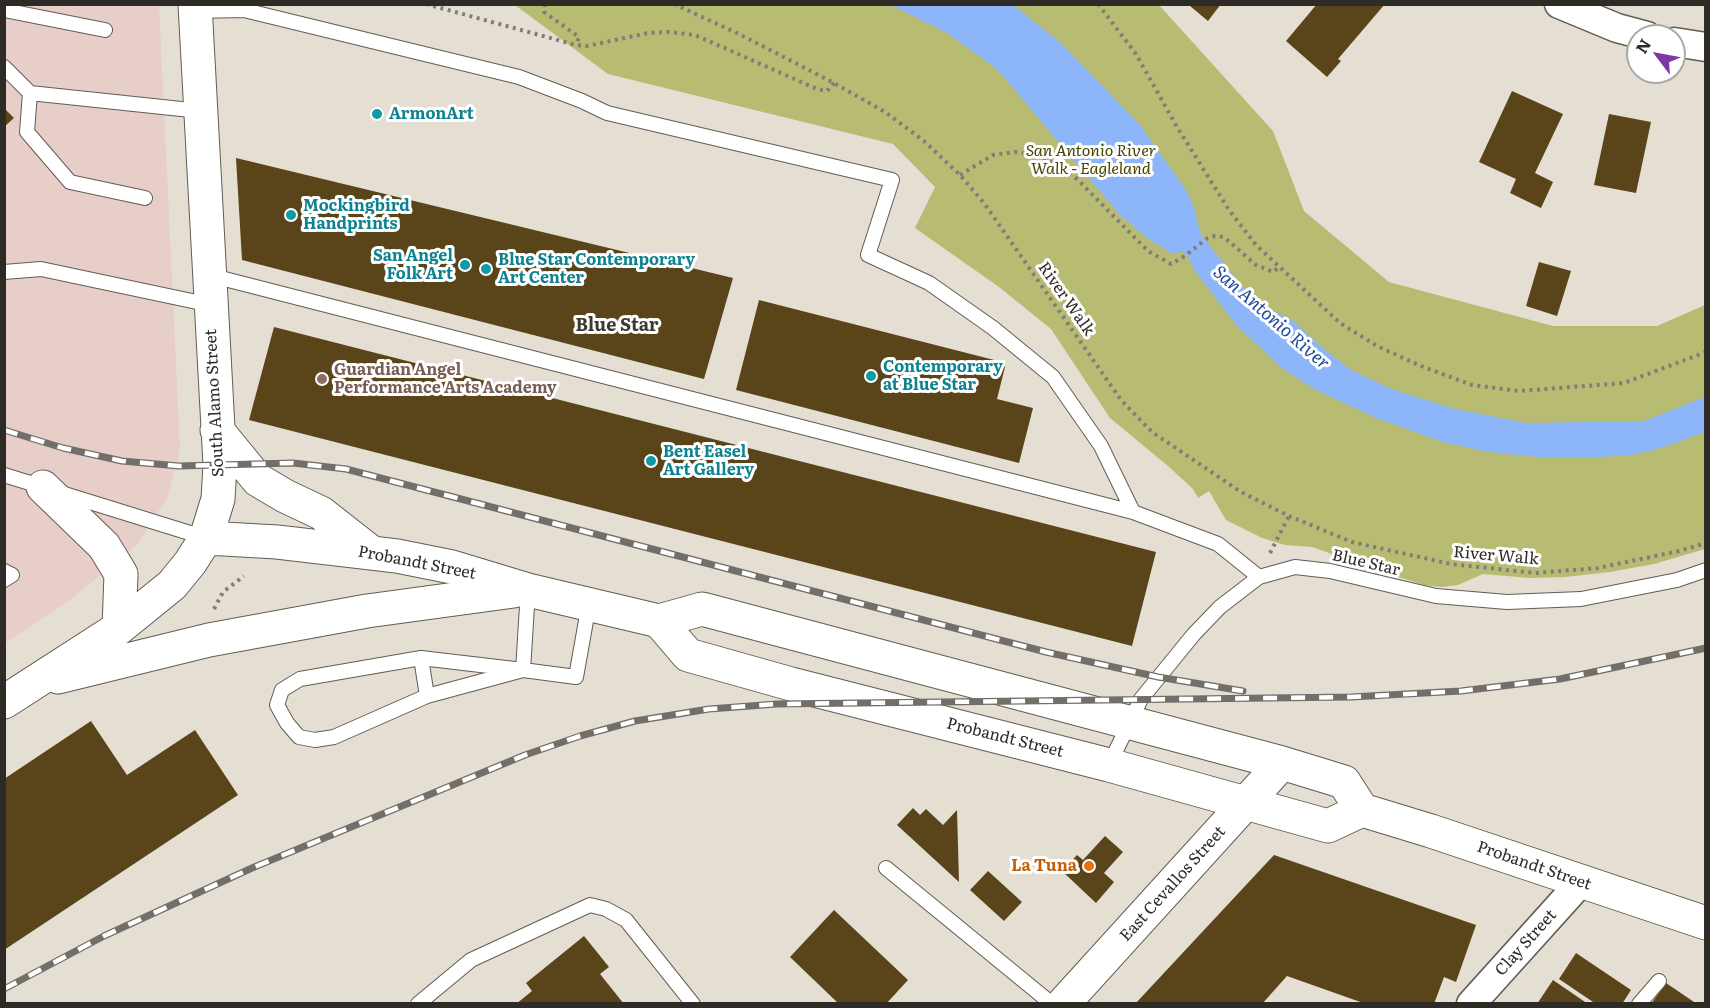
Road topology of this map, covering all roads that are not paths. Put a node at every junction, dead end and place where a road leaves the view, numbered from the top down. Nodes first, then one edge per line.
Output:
1 (1559, 4) edge
2 (195, 8) edge
3 (4, 10) edge
4 (105, 30) dead end
5 (1626, 30) edge
6 (1686, 44) edge
7 (1706, 47) edge
8 (4, 67) edge
9 (30, 93) junction
10 (200, 111) junction
11 (146, 198) dead end
12 (4, 272) edge
13 (210, 290) junction
14 (217, 430) junction
15 (4, 475) edge
16 (43, 487) junction
17 (1133, 512) junction
18 (206, 537) junction
19 (372, 553) junction
20 (1706, 570) edge
21 (4, 571) edge
22 (1259, 577) junction
23 (4, 580) edge
24 (528, 590) junction
25 (588, 604) junction
26 (659, 621) junction
27 (119, 628) junction
28 (421, 658) junction
29 (523, 670) junction
30 (33, 683) junction
31 (427, 696) junction
32 (4, 702) edge
33 (1129, 723) junction
34 (1282, 763) junction
35 (1109, 765) junction
36 (1246, 804) junction
37 (1362, 810) junction
38 (886, 868) dead end
39 (1581, 882) junction
40 (1706, 923) edge
41 (1659, 981) dead end
42 (418, 1004) edge
43 (693, 1004) edge
44 (1052, 1004) edge
45 (1063, 1004) edge
46 (1471, 1004) edge
47 (1639, 1004) edge

1 - 5 street
2 - 10 main road, South Alamo Street
2 - 17 lane
3 - 4 lane
6 - 7 street
8 - 9 lane
9 - 10 lane
9 - 11 lane
10 - 13 main road, South Alamo Street
12 - 13 lane
13 - 14 main road, South Alamo Street
13 - 17 lane
14 - 18 main road, South Alamo Street
14 - 19 main road
15 - 16 lane
16 - 18 lane
16 - 27 main road
17 - 22 lane
18 - 19 main road, Probandt Street
18 - 27 main road, South Alamo Street
19 - 24 main road, Probandt Street
20 - 22 lane, Blue Star
21 - 23 lane
22 - 33 lane, Blue Star
24 - 25 main road, Probandt Street
24 - 29 lane
24 - 30 main road
25 - 26 main road, Probandt Street
25 - 29 lane
26 - 33 main road, Probandt Street
26 - 35 main road, Probandt Street
27 - 30 main road, South Alamo Street
28 - 29 lane
28 - 31 lane
28 - 31 lane
29 - 31 lane
30 - 32 main road, South Alamo Street
33 - 34 main road, Probandt Street
33 - 35 lane, Blue Star
34 - 36 main road, East Cevallos Street
34 - 37 main road, Probandt Street
35 - 36 main road, Probandt Street
36 - 37 main road, Probandt Street
36 - 45 main road, East Cevallos Street
37 - 39 main road, Probandt Street
38 - 44 lane
39 - 40 main road, Probandt Street
39 - 46 street, Clay Street
41 - 47 lane
42 - 43 lane

